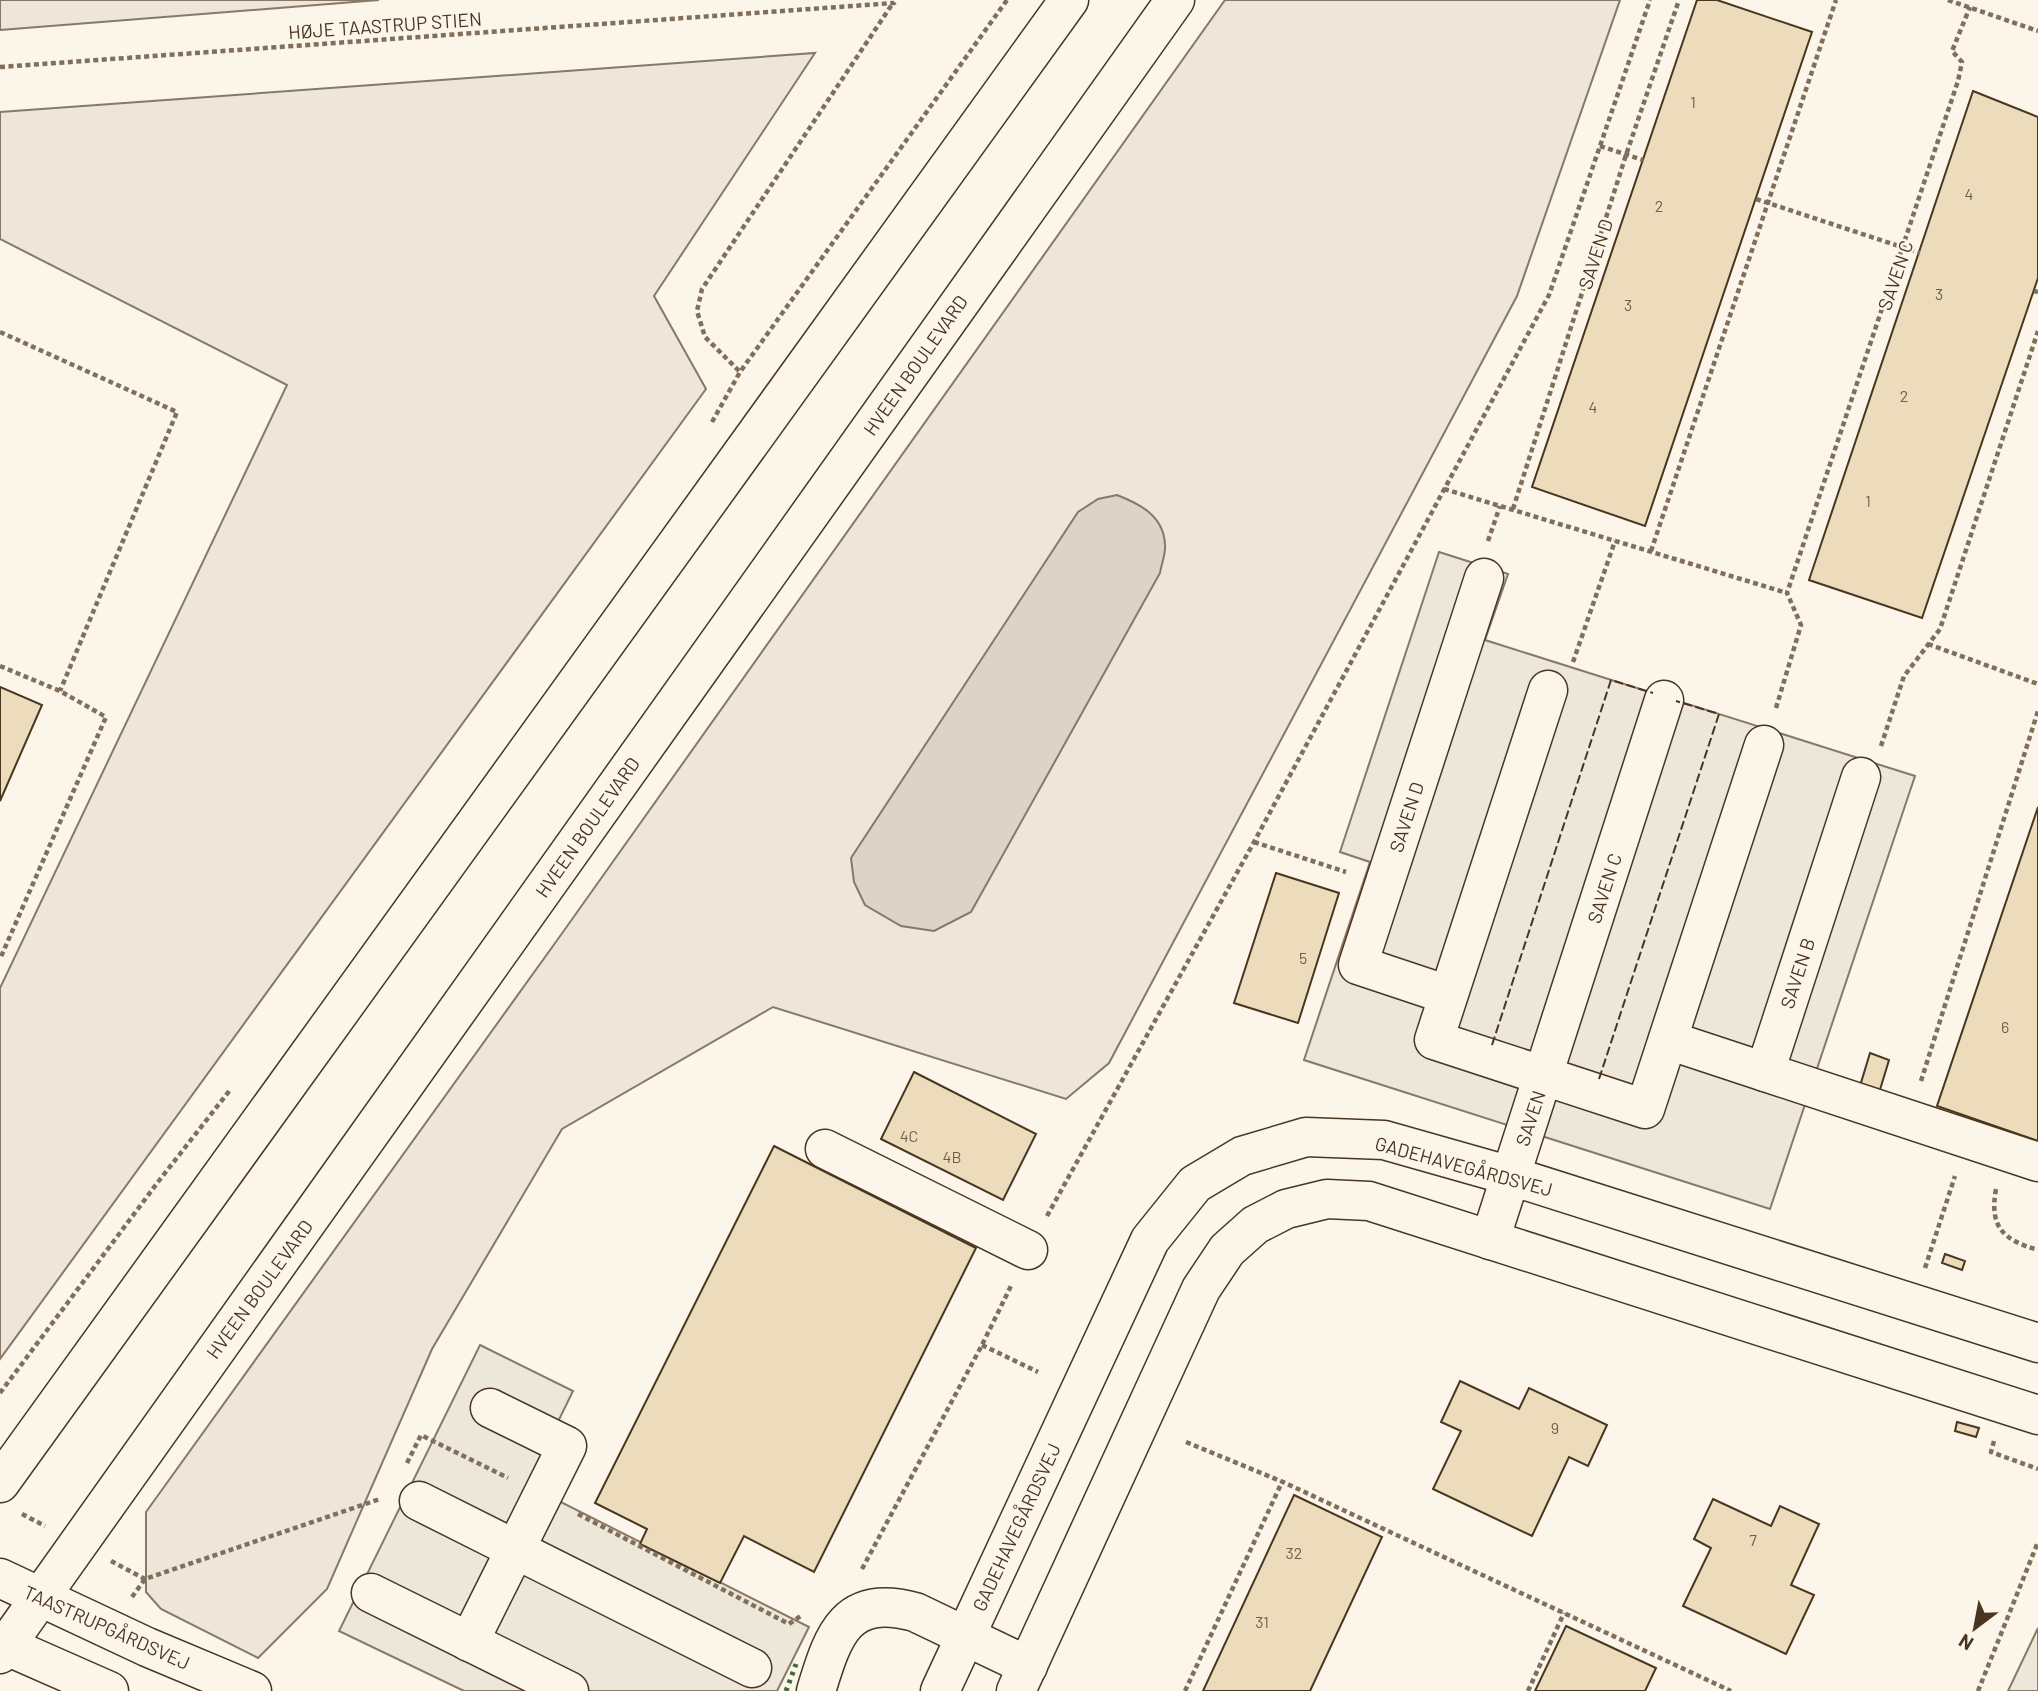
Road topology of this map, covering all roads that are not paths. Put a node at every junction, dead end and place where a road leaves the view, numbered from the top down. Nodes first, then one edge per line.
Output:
1 (1069, 0) edge
2 (1174, 0) edge
3 (1484, 578) dead end
4 (1548, 690) road end
5 (1664, 700) dead end
6 (1764, 745) road end
7 (1861, 778) road end
8 (1448, 995) junction
9 (1668, 1040) junction
10 (1765, 1072) junction
11 (1544, 1076) junction
12 (825, 1149) dead end
13 (2021, 1156) edge
14 (1511, 1176) junction
15 (1490, 1240) junction
16 (1028, 1250) road end
17 (2038, 1343) edge
18 (490, 1408) dead end
19 (2038, 1415) edge
20 (0, 1483) edge
21 (405, 1488) road end
22 (515, 1550) junction
23 (0, 1578) edge
24 (371, 1593) dead end
25 (39, 1596) junction
26 (965, 1636) junction
27 (469, 1642) junction
28 (2, 1647) edge
29 (752, 1668) dead end
30 (1022, 1679) edge
31 (109, 1691) edge
32 (252, 1691) edge
33 (569, 1691) edge
34 (816, 1691) edge
35 (940, 1691) edge

1 - 20 street
2 - 25 street, HVEEN BOULEVARD
3 - 8 street, SAVEN D
4 - 8 street
5 - 11 street, SAVEN C
6 - 9 street
7 - 10 street, SAVEN B
8 - 11 street
9 - 10 street
9 - 11 street
10 - 13 street
11 - 14 street, SAVEN
12 - 16 street
14 - 15 street, SAVEN
14 - 17 street, GADEHAVEGÅRDSVEJ
14 - 26 street, GADEHAVEGÅRDSVEJ
15 - 19 street
15 - 30 street
18 - 22 street
21 - 22 street
22 - 27 street
22 - 29 street
23 - 25 street, TAASTRUPGÅRDSVEJ
24 - 27 street
25 - 28 street, HVEEN BOULEVARD
25 - 32 street, TAASTRUPGÅRDSVEJ
26 - 30 street
26 - 34 street
26 - 35 street, GADEHAVEGÅRDSVEJ
27 - 33 street
28 - 31 street

